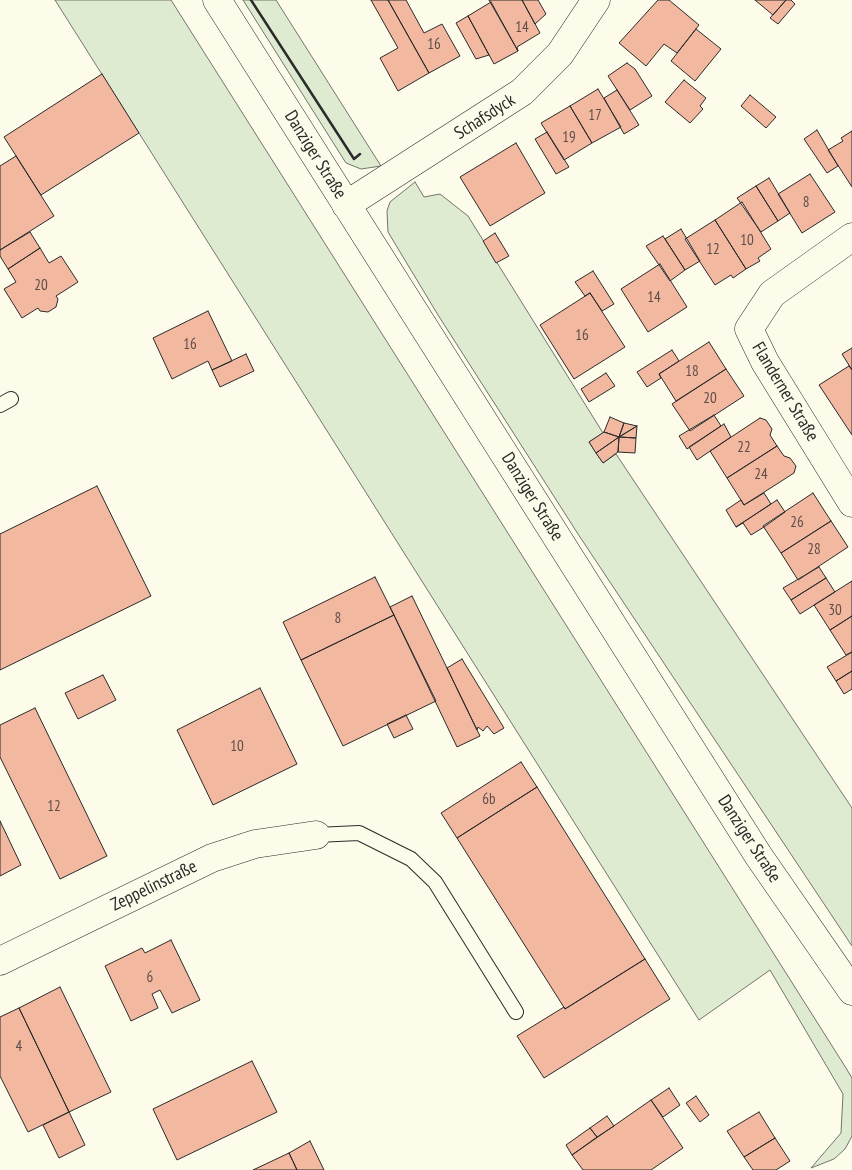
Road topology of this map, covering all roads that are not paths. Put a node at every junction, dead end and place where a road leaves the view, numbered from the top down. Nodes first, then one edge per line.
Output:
1 (218, 0) edge
2 (596, 0) edge
3 (346, 204) junction
4 (852, 237) edge
5 (843, 466) edge
6 (852, 503) edge
7 (316, 836) joint
8 (0, 962) edge
9 (852, 991) edge
10 (516, 1012) dead end

1 - 3 street, Danziger Straße
2 - 3 street, Schafsdyck
3 - 9 street, Danziger Straße
4 - 5 street, Flanderner Straße
5 - 6 street, Flanderner Straße
7 - 8 street, Zeppelinstraße
7 - 10 lane

